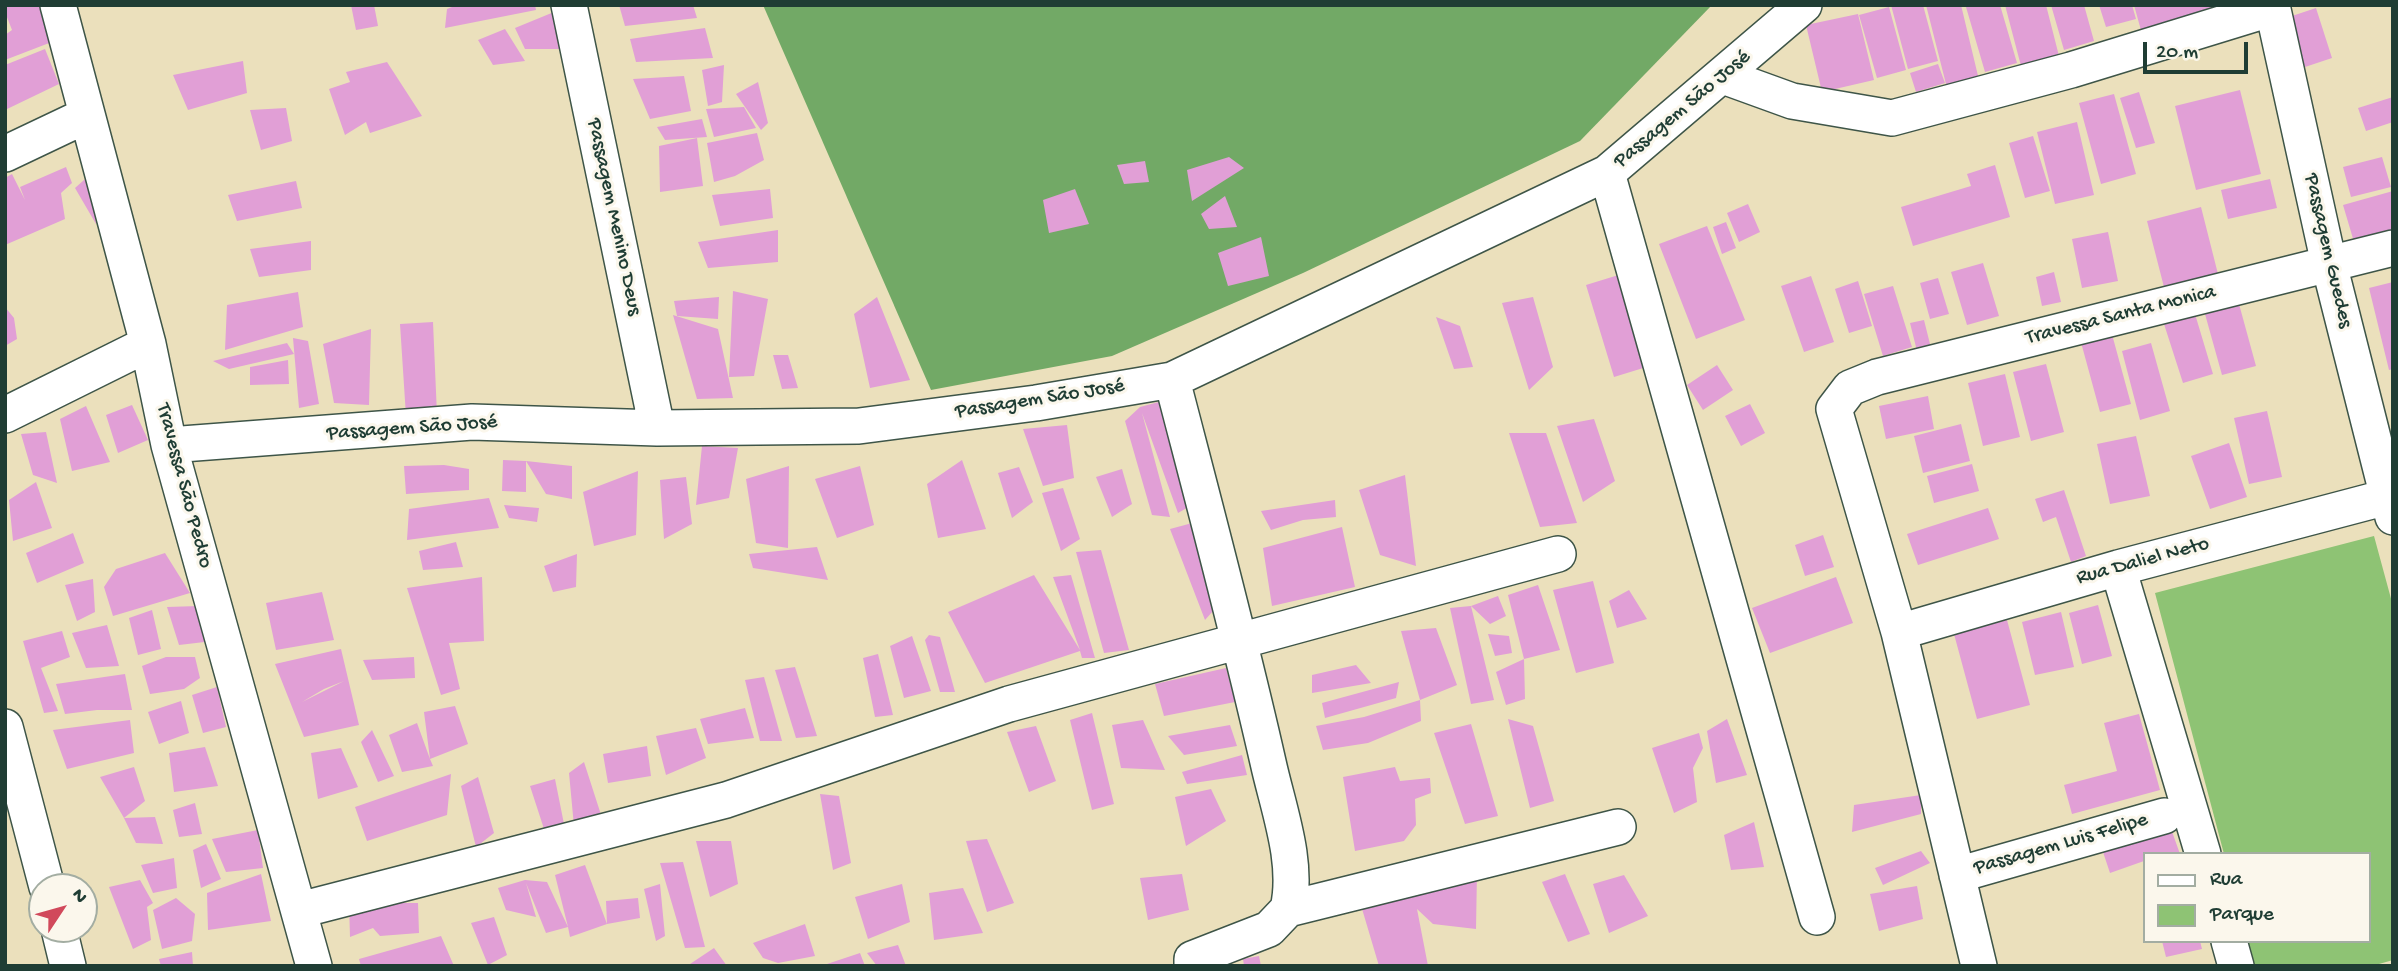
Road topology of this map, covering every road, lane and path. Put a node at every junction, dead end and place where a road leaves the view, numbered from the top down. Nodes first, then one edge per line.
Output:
1 (58, 5) edge
2 (569, 5) edge
3 (1804, 5) edge
4 (2272, 6) edge
5 (1723, 76) junction
6 (85, 116) junction
7 (5, 154) edge
8 (1607, 173) junction
9 (2393, 248) edge
10 (2329, 264) junction
11 (148, 344) junction
12 (1172, 380) junction
13 (5, 415) edge
14 (657, 428) junction
15 (169, 445) junction
16 (2390, 507) edge
17 (1558, 554) dead end
18 (2118, 568) junction
19 (1899, 632) junction
20 (1241, 639) junction
21 (5, 727) edge
22 (2164, 816) dead end
23 (1618, 827) dead end
24 (2202, 852) edge
25 (43, 873) edge
26 (1957, 875) junction
27 (300, 909) junction
28 (1288, 909) junction
29 (1817, 918) dead end
30 (62, 943) edge
31 (2230, 943) edge
32 (68, 966) edge
33 (314, 966) edge
34 (1192, 966) edge
35 (1979, 966) edge
36 (2236, 966) edge

1 - 6 street, Travessa São Pedro
2 - 14 street, Passagem Menino Deus
3 - 5 street, Passagem São José
4 - 5 street
4 - 10 street, Passagem Guedes
5 - 8 street, Passagem São José
6 - 7 street
6 - 11 street, Travessa São Pedro
8 - 12 street, Passagem São José
8 - 29 street
9 - 10 street, Travessa Santa Monica
10 - 16 street, Passagem Guedes
10 - 19 street, Travessa Santa Monica
11 - 13 street
11 - 15 street, Travessa São Pedro
12 - 14 street, Passagem São José
12 - 20 street
14 - 15 street, Passagem São José
15 - 27 street, Travessa São Pedro
16 - 18 street, Rua Daliel Neto
17 - 20 street
18 - 19 street, Rua Daliel Neto
18 - 24 street
19 - 26 street
20 - 27 street
20 - 28 street
21 - 25 street
22 - 26 street, Passagem Luis Felipe
23 - 28 street
26 - 35 street
27 - 33 street, Travessa São Pedro
28 - 34 street
30 - 32 street
31 - 36 street

